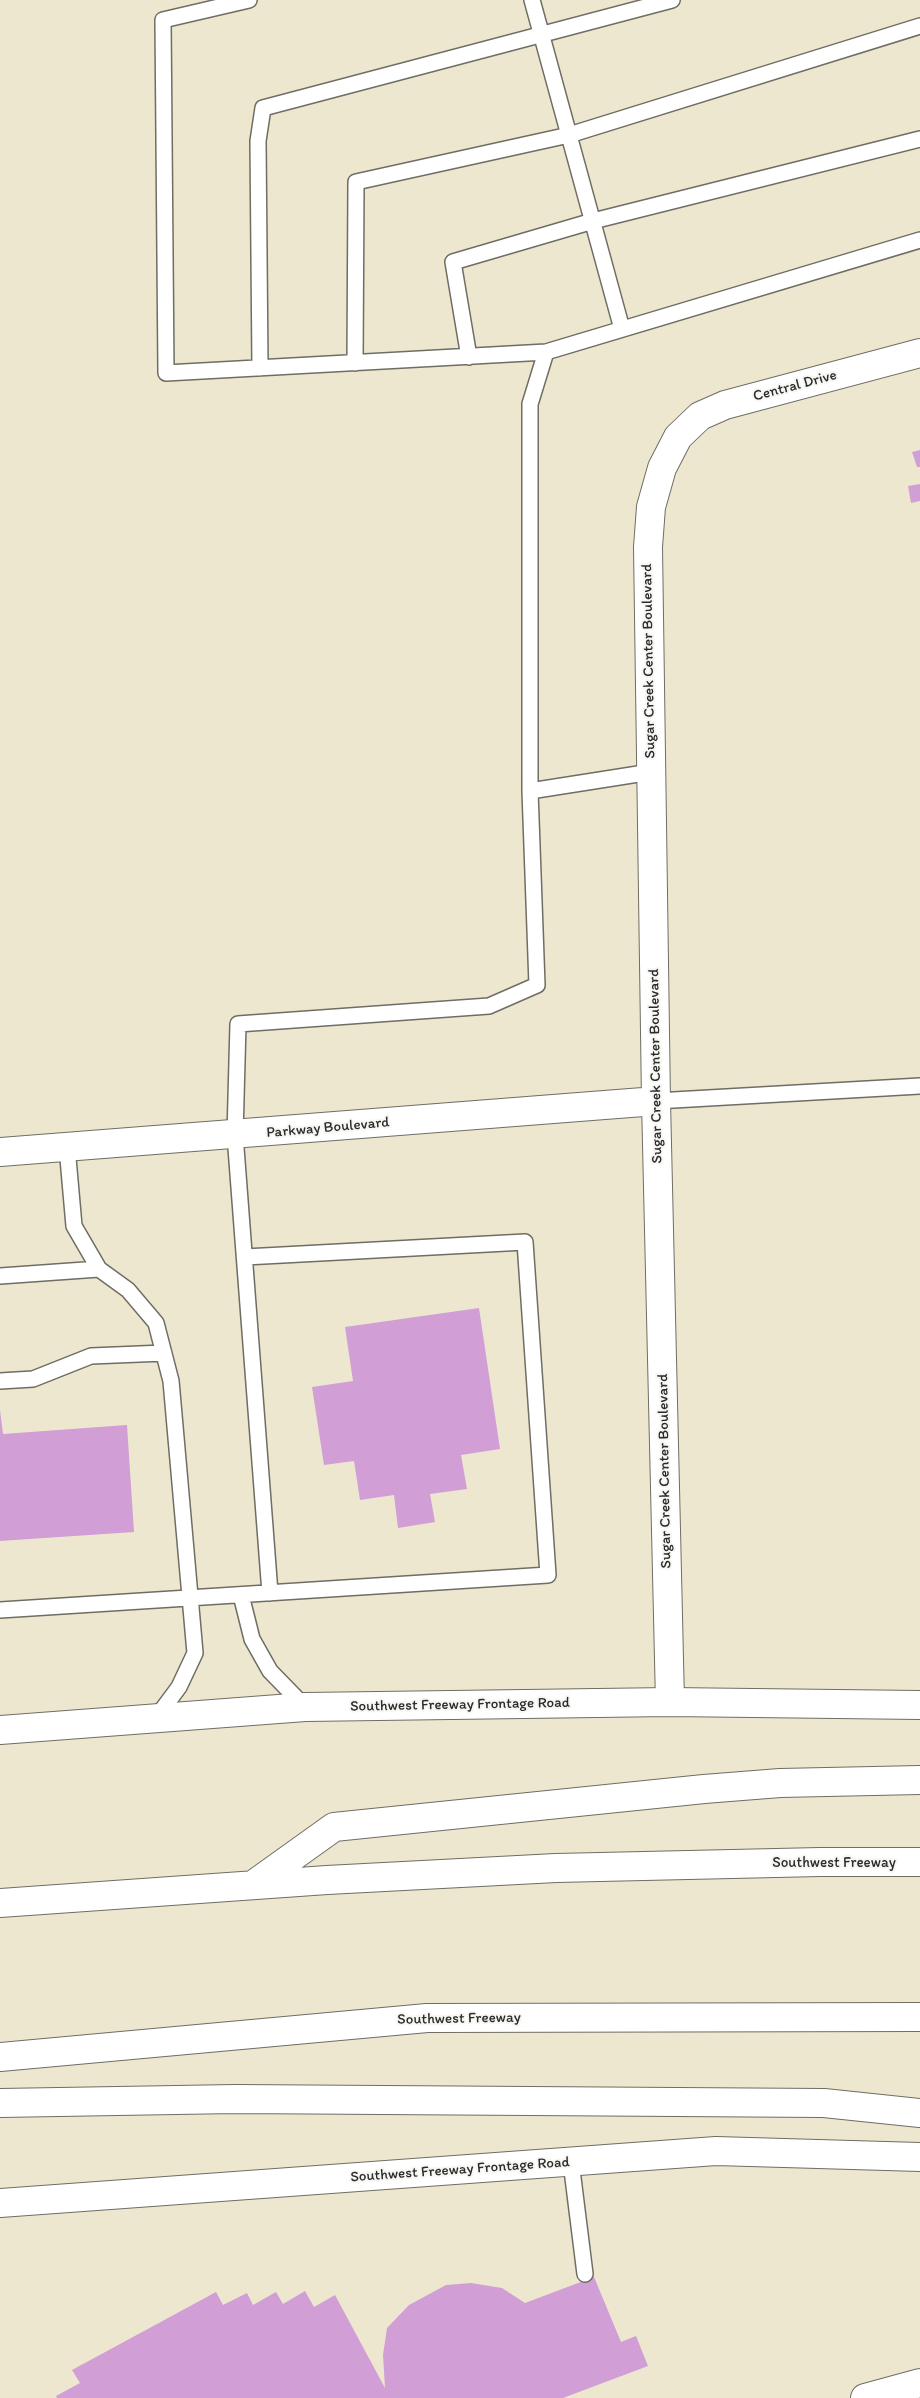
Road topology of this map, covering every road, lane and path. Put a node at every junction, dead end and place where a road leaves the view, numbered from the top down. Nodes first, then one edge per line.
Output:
1 (249, 0) edge
2 (532, 0) edge
3 (672, 0) edge
4 (920, 26) edge
5 (541, 34) junction
6 (569, 135) junction
7 (920, 139) edge
8 (593, 221) junction
9 (920, 240) edge
10 (622, 329) junction
11 (546, 352) junction
12 (920, 353) edge
13 (469, 357) junction
14 (355, 363) junction
15 (260, 368) junction
16 (678, 436) joint
17 (651, 772) junction
18 (530, 791) junction
19 (920, 1086) edge
20 (656, 1101) junction
21 (235, 1135) junction
22 (67, 1147) junction
23 (0, 1152) edge
24 (244, 1257) junction
25 (99, 1269) junction
26 (0, 1276) edge
27 (164, 1353) junction
28 (0, 1381) edge
29 (270, 1593) junction
30 (241, 1595) junction
31 (189, 1598) junction
32 (0, 1610) edge
33 (670, 1702) junction
34 (920, 1705) edge
35 (305, 1707) junction
36 (156, 1718) junction
37 (0, 1730) edge
38 (920, 1780) edge
39 (920, 1862) edge
40 (253, 1885) junction
41 (0, 1903) edge
42 (920, 2017) edge
43 (0, 2056) edge
44 (0, 2103) edge
45 (920, 2113) edge
46 (920, 2156) edge
47 (571, 2162) junction
48 (0, 2203) edge
49 (585, 2274) dead end
50 (920, 2383) edge
51 (865, 2398) edge

1 - 15 lane
2 - 5 lane
3 - 5 lane
4 - 6 lane
5 - 6 lane
5 - 15 lane
6 - 8 lane
6 - 14 lane
7 - 8 lane
8 - 10 lane
8 - 13 lane
9 - 10 lane
10 - 11 lane
11 - 13 lane
11 - 18 lane
12 - 16 main road, Central Drive
13 - 14 lane
14 - 15 lane
16 - 17 main road, Sugar Creek Center Boulevard
17 - 18 lane
17 - 20 main road, Sugar Creek Center Boulevard
18 - 21 lane
19 - 20 lane
20 - 21 main road, Parkway Boulevard
20 - 33 main road, Sugar Creek Center Boulevard
21 - 22 main road, Parkway Boulevard
21 - 24 lane
22 - 23 main road, Parkway Boulevard
22 - 25 lane
24 - 29 lane
24 - 29 lane
25 - 26 lane
25 - 27 lane
27 - 28 lane
27 - 31 lane
29 - 30 lane
30 - 31 lane
30 - 35 lane
31 - 32 lane
31 - 36 lane
33 - 34 main road, Southwest Freeway Frontage Road
33 - 35 main road, Southwest Freeway Frontage Road
35 - 36 main road, Southwest Freeway Frontage Road
36 - 37 main road, Southwest Freeway Frontage Road
38 - 40 main road
39 - 40 main road, Southwest Freeway
40 - 41 main road, Southwest Freeway
42 - 43 main road, Southwest Freeway
44 - 45 main road
46 - 47 main road, Southwest Freeway Frontage Road
47 - 48 main road, Southwest Freeway Frontage Road
47 - 49 lane
50 - 51 main road

